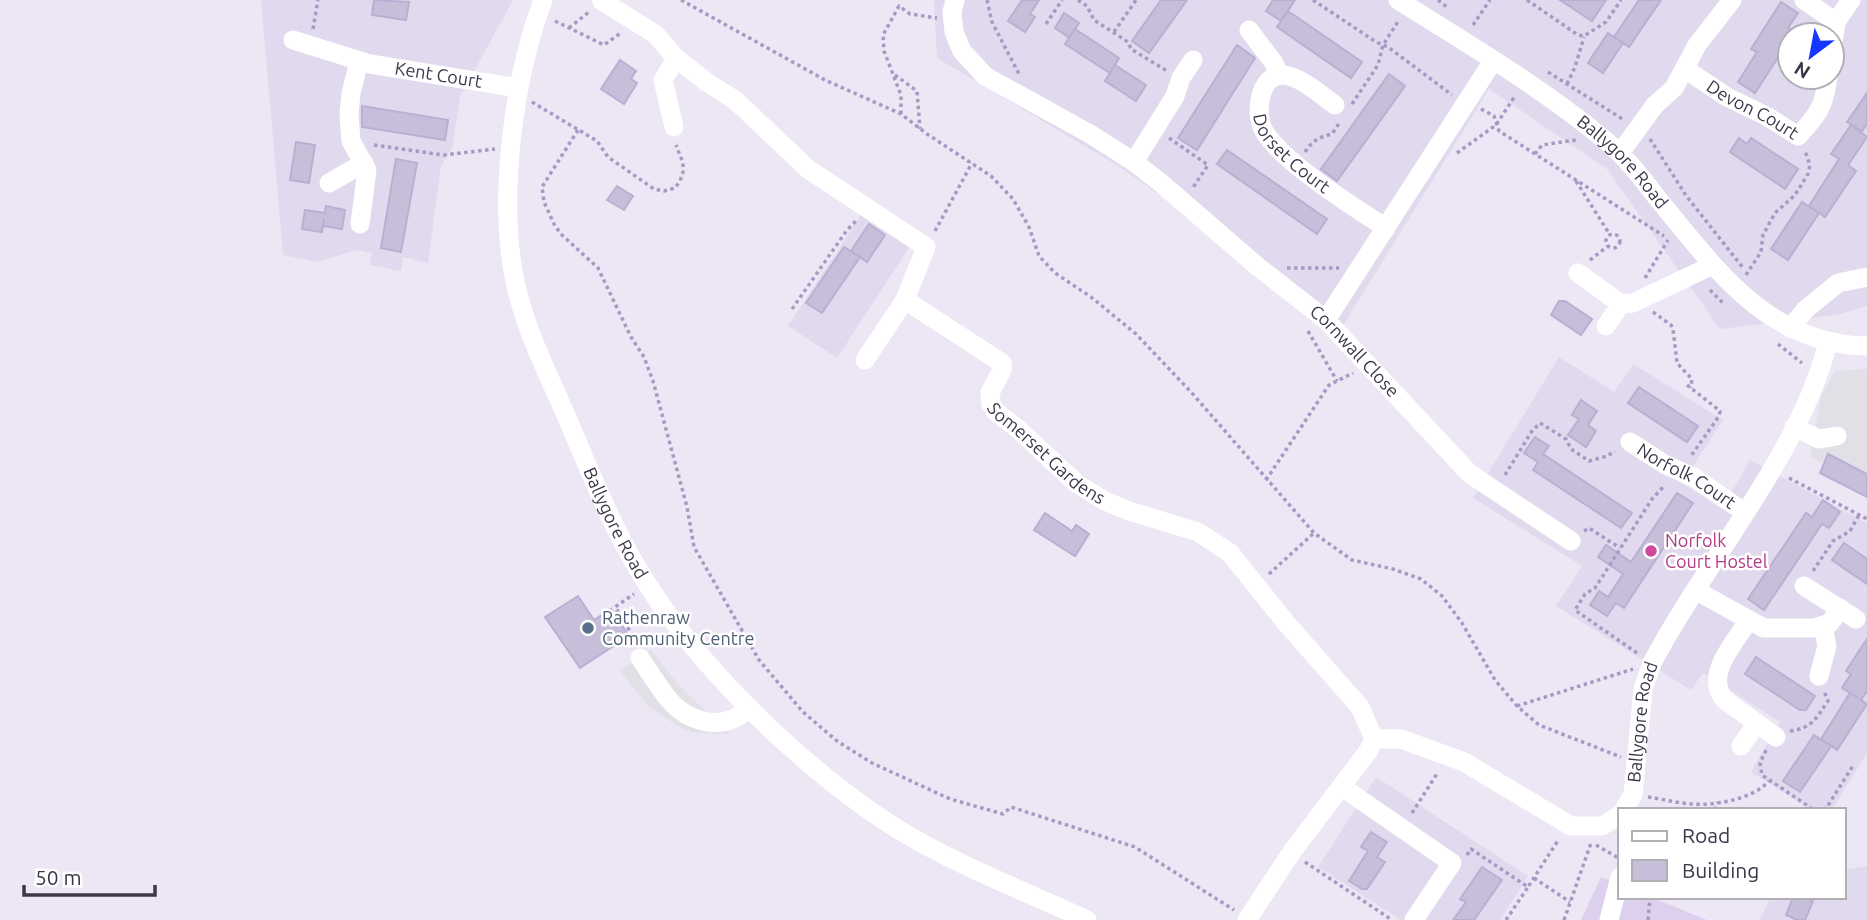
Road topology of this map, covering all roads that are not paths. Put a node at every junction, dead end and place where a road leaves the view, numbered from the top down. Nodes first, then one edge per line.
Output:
1 (1732, 0) edge
2 (1804, 0) edge
3 (1851, 0) edge
4 (602, 1) edge
5 (1402, 3) edge
6 (540, 6) edge
7 (953, 6) edge
8 (1835, 21) edge
9 (1837, 21) edge
10 (1249, 30) dead end
11 (302, 42) road end
12 (676, 58) junction
13 (1193, 60) dead end
14 (1493, 61) junction
15 (359, 62) junction
16 (1685, 69) junction
17 (1279, 75) junction
18 (1826, 91) edge
19 (518, 92) junction
20 (1335, 105) dead end
21 (674, 127) road end
22 (1620, 153) junction
23 (1134, 162) junction
24 (364, 163) junction
25 (329, 183) dead end
26 (360, 224) dead end
27 (1387, 228) junction
28 (1704, 269) junction
29 (1578, 273) dead end
30 (1867, 277) edge
31 (905, 300) junction
32 (1629, 302) junction
33 (1326, 320) junction
34 (1606, 326) dead end
35 (1790, 328) junction
36 (1828, 342) junction
37 (1867, 346) edge
38 (865, 360) dead end
39 (1794, 427) junction
40 (1837, 436) dead end
41 (1630, 442) road end
42 (1744, 512) junction
43 (1571, 541) road end
44 (1804, 586) dead end
45 (1696, 590) junction
46 (1749, 620) junction
47 (1823, 626) junction
48 (635, 650) road end
49 (1819, 676) road end
50 (750, 708) junction
51 (1757, 723) junction
52 (1776, 737) road end
53 (1374, 739) junction
54 (1741, 746) dead end
55 (1342, 787) junction
56 (1628, 802) edge
57 (1618, 817) edge
58 (1618, 891) edge
59 (1614, 919) edge
60 (1087, 920) edge
61 (1247, 920) edge
62 (1414, 920) edge

1 - 16 street, Devon Court
2 - 8 street
3 - 9 street
4 - 12 street
5 - 14 street, Ballygore Road
6 - 19 street, Ballygore Road
7 - 23 street, Cornwall Close
10 - 17 street
11 - 15 street, Kent Court
12 - 21 street
12 - 31 street
13 - 23 street
14 - 22 street, Ballygore Road
14 - 27 street
15 - 19 street, Kent Court
15 - 24 street
16 - 18 street, Devon Court
16 - 22 street, Devon Court
17 - 20 street
17 - 27 street, Dorset Court
19 - 50 street, Ballygore Road
22 - 28 street, Ballygore Road
23 - 33 street, Cornwall Close
24 - 25 street
24 - 26 street
27 - 33 street
28 - 32 street
28 - 35 street, Ballygore Road
29 - 32 street
30 - 35 street
31 - 38 street
31 - 53 street, Somerset Gardens
32 - 34 street
33 - 43 street, Cornwall Close
35 - 36 street, Ballygore Road
36 - 37 street, Ballygore Road
36 - 39 street, Ballygore Road
39 - 40 street
39 - 42 street, Ballygore Road
41 - 42 street, Norfolk Court
42 - 45 street, Ballygore Road
44 - 47 street
45 - 46 street
45 - 56 street, Ballygore Road
46 - 47 street
46 - 51 street
47 - 49 street
48 - 50 street
50 - 60 street, Ballygore Road
51 - 52 street
51 - 54 street
53 - 55 street
53 - 57 street
55 - 61 street
55 - 62 street
58 - 59 street

